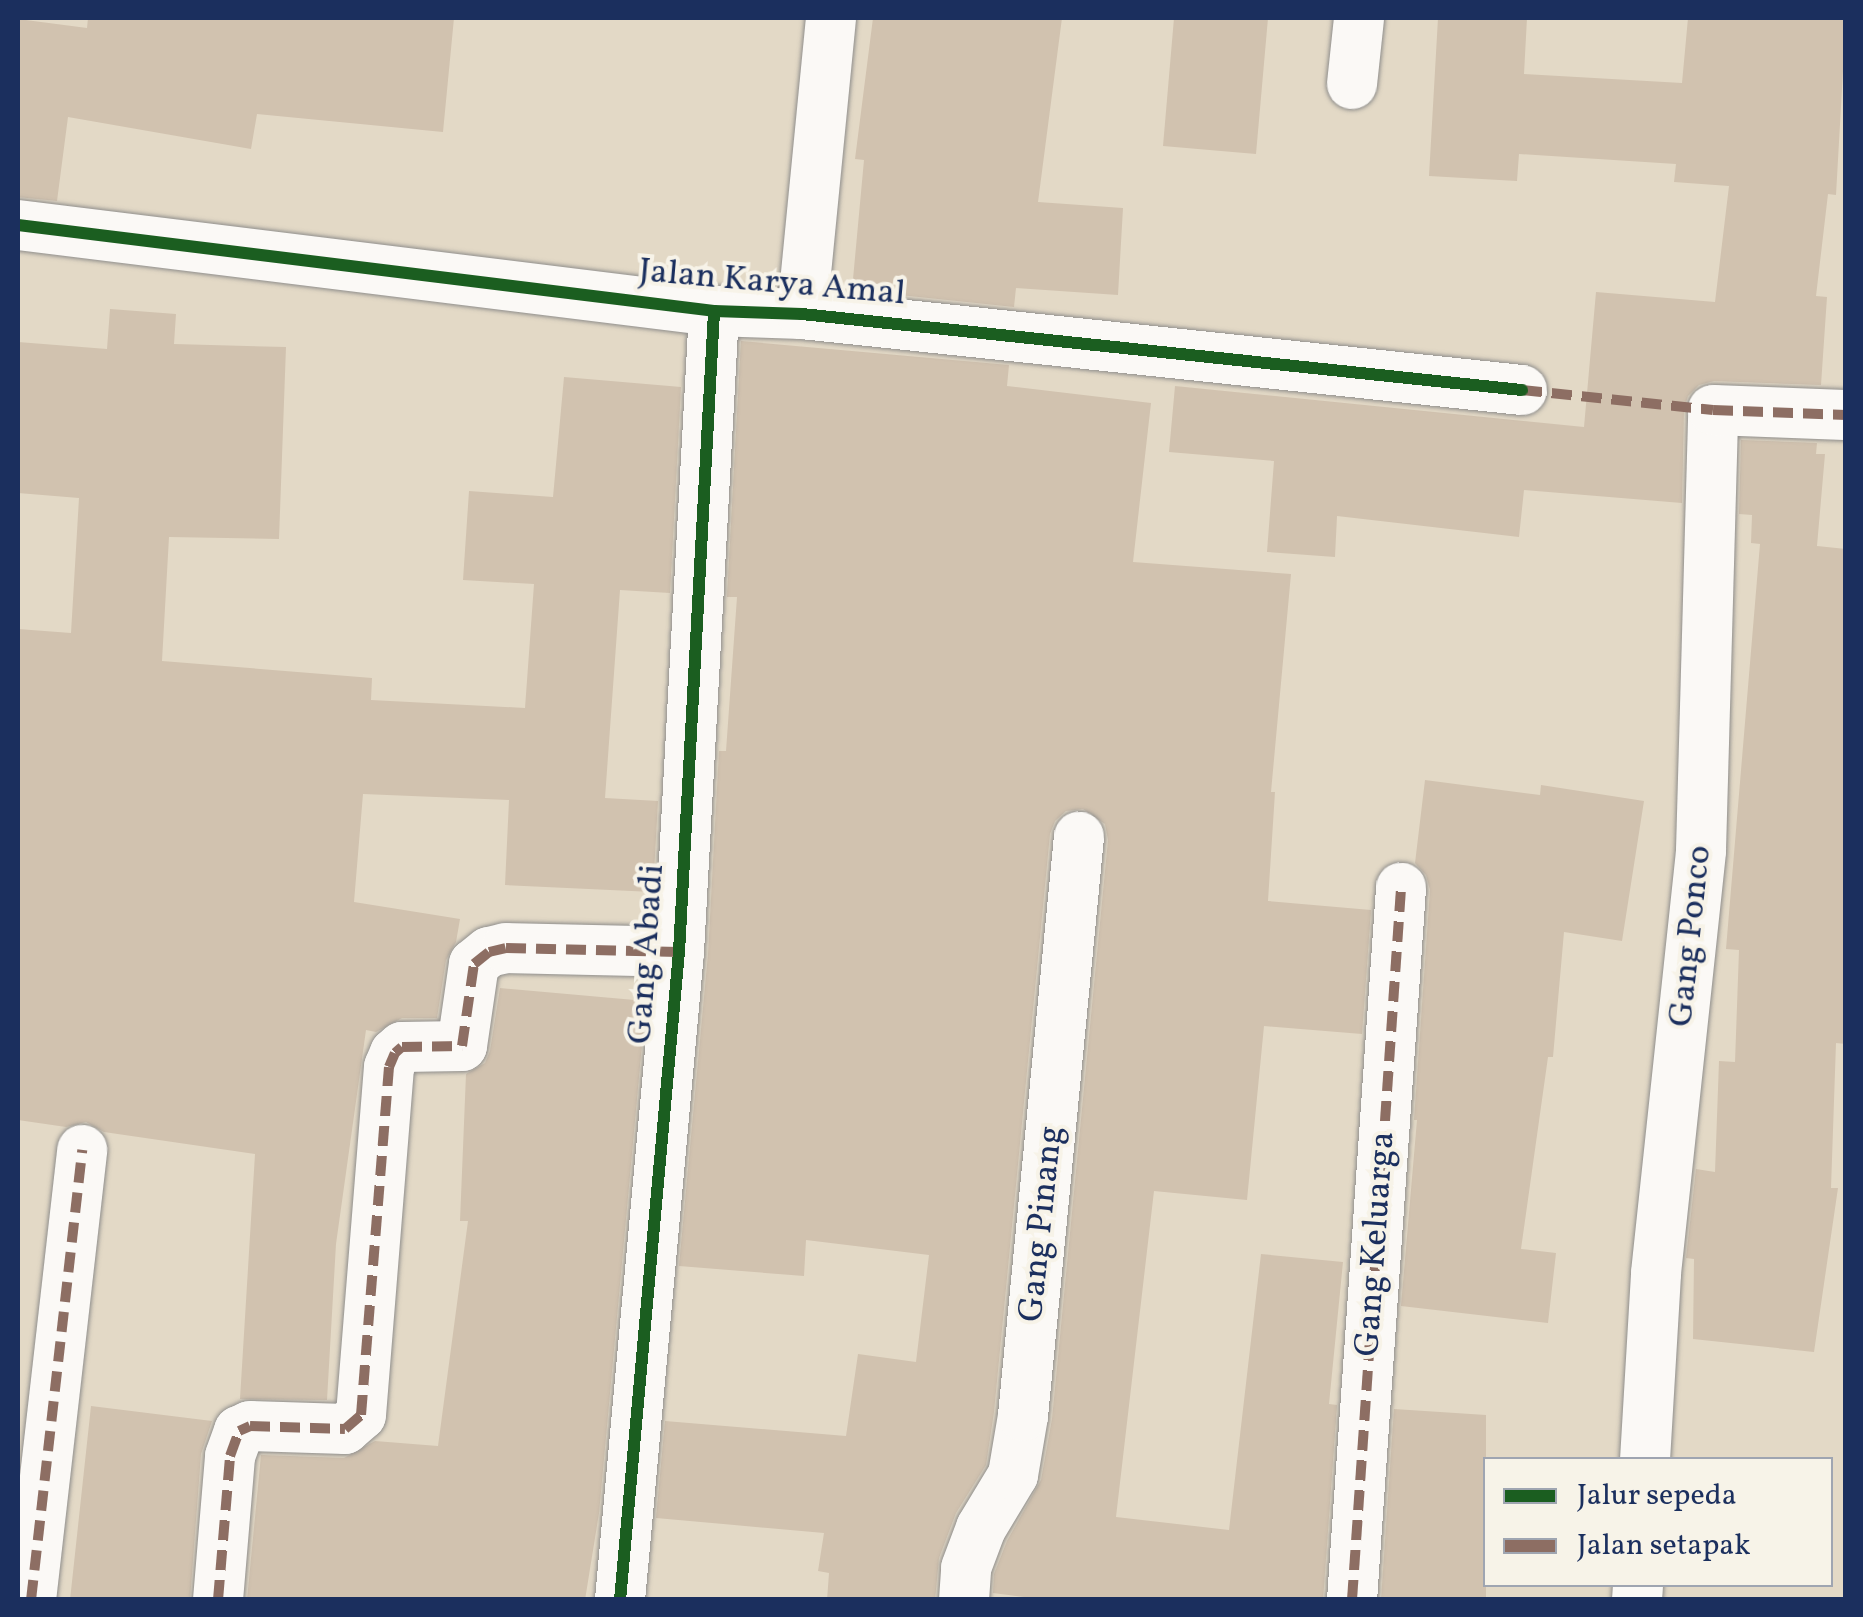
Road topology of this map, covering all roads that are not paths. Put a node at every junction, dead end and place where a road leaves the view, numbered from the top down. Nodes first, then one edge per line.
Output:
1 (831, 18) edge
2 (1359, 18) edge
3 (1352, 84) dead end
4 (18, 225) edge
5 (714, 311) junction
6 (802, 314) junction
7 (1522, 390) dead end
8 (1846, 415) edge
9 (1079, 837) dead end
10 (1401, 888) dead end
11 (679, 952) junction
12 (82, 1150) dead end
13 (1645, 1457) edge
14 (31, 1600) edge
15 (218, 1600) edge
16 (620, 1600) edge
17 (964, 1600) edge
18 (1352, 1600) edge

1 - 6 street
2 - 3 street
4 - 5 street, Jalan Karya Amal
5 - 6 street, Jalan Karya Amal
5 - 11 street, Gang Abadi
6 - 7 street, Jalan Karya Amal
8 - 13 street, Gang Ponco
9 - 17 street, Gang Pinang
10 - 18 street, Gang Keluarga
11 - 15 street
11 - 16 street, Gang Abadi
12 - 14 street

